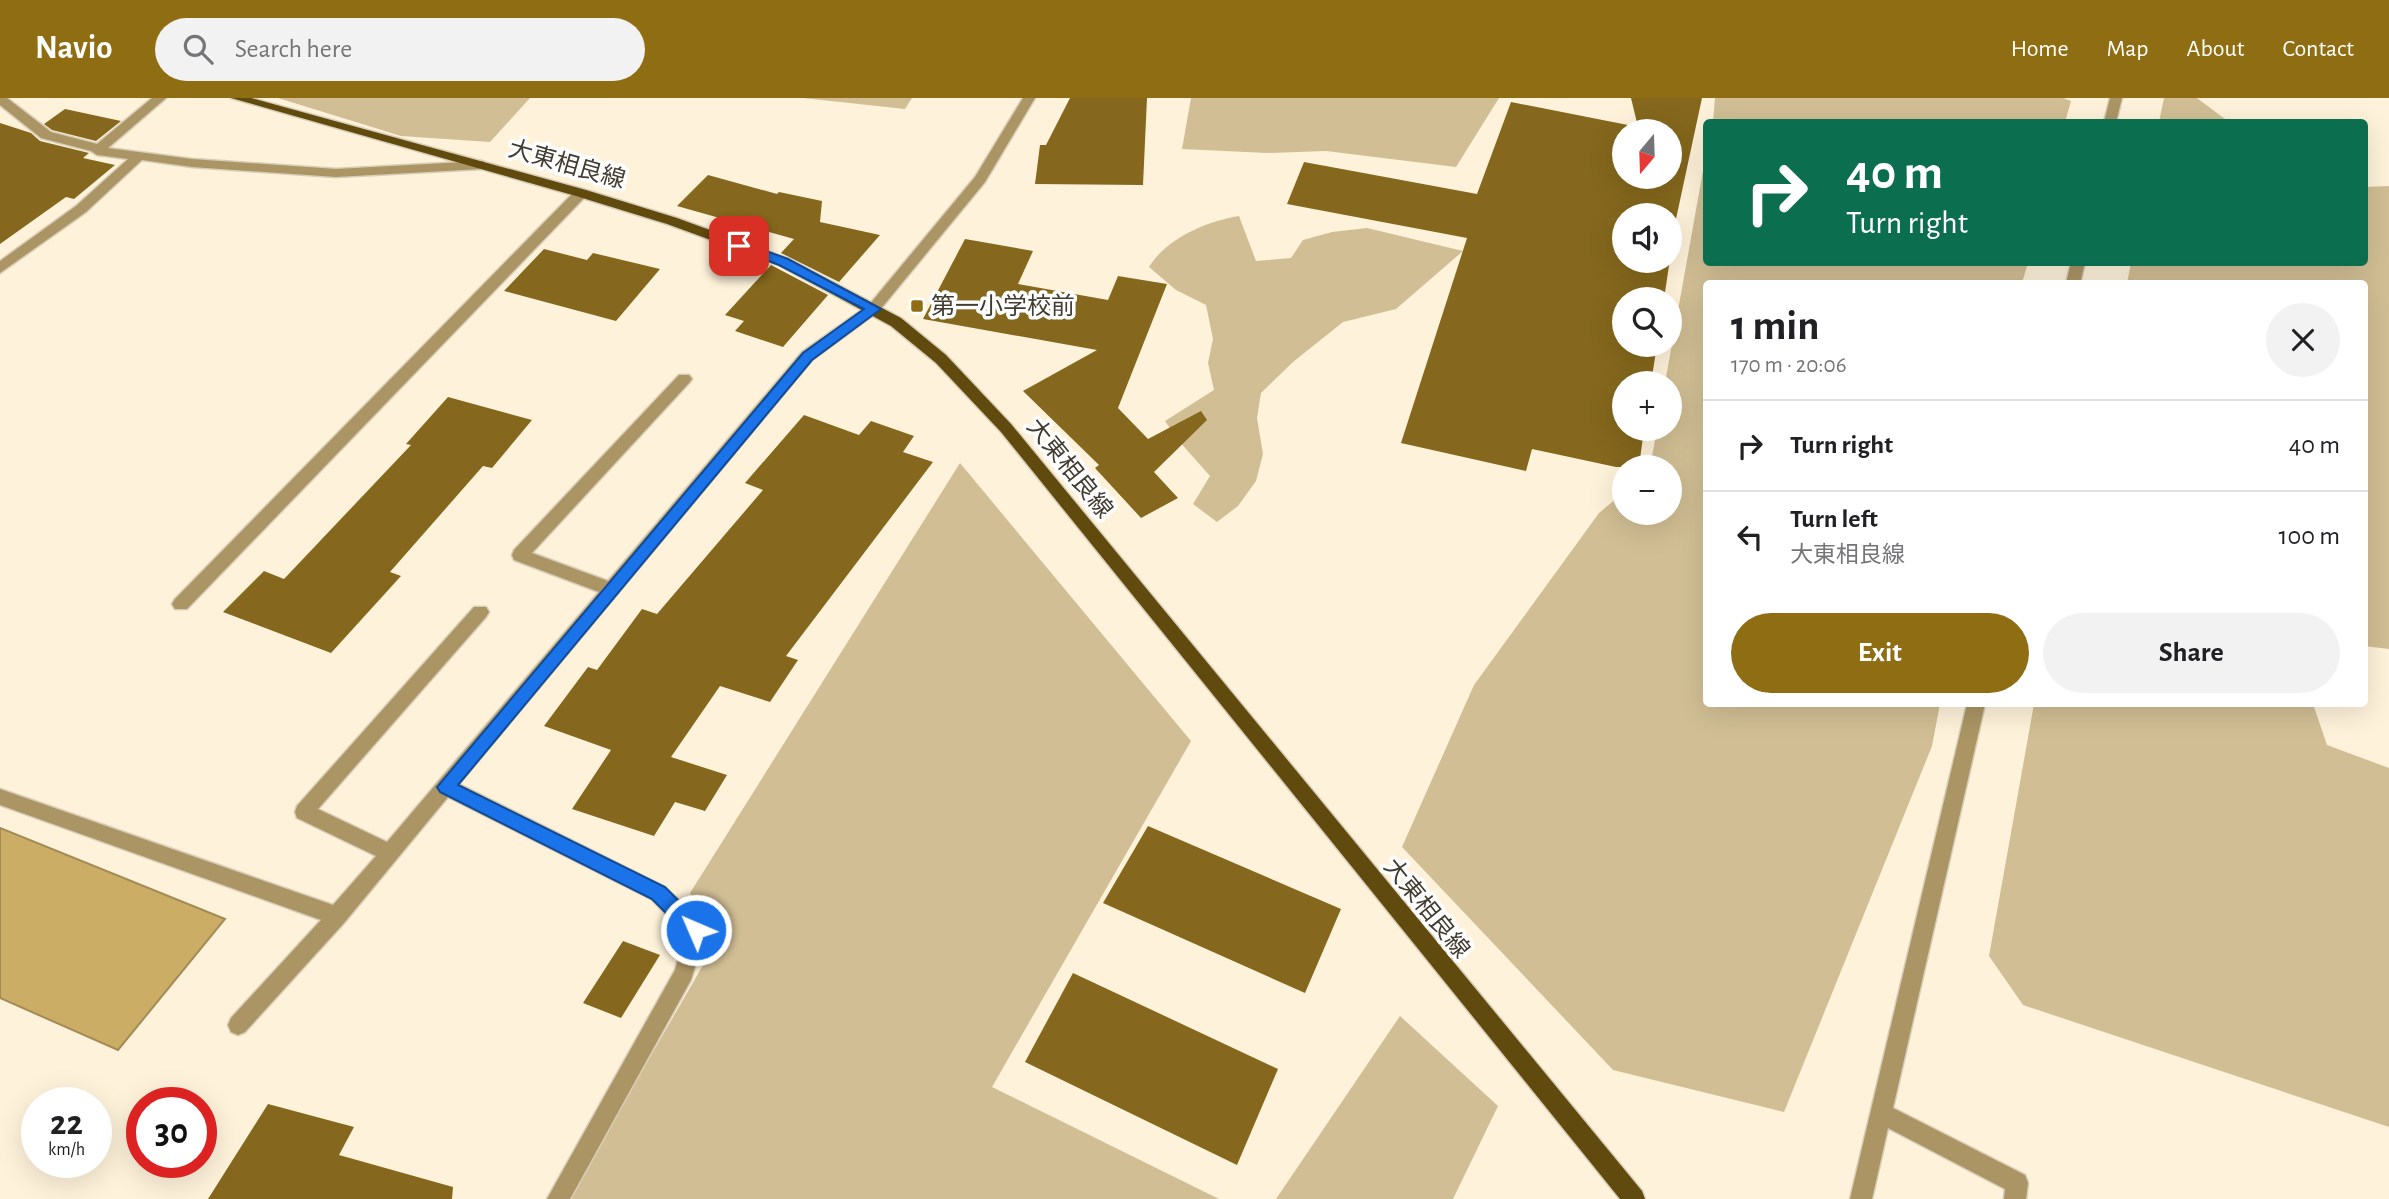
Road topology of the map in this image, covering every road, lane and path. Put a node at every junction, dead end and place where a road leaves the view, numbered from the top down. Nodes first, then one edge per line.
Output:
1 (160, 98) edge
2 (237, 98) edge
3 (1029, 98) edge
4 (2116, 98) edge
5 (0, 99) edge
6 (2111, 119) edge
7 (99, 149) junction
8 (139, 156) junction
9 (482, 165) junction
10 (581, 193) junction
11 (0, 268) edge
12 (874, 309) junction
13 (684, 379) dead end
14 (612, 590) junction
15 (181, 604) dead end
16 (480, 612) dead end
17 (1975, 707) edge
18 (446, 787) junction
19 (0, 797) edge
20 (390, 853) junction
21 (337, 916) junction
22 (238, 1025) dead end
23 (1881, 1113) junction
24 (558, 1199) edge
25 (1634, 1199) edge
26 (1861, 1199) edge
27 (2015, 1199) edge

1 - 7 street
2 - 9 main road, 大東相良線
3 - 12 street
4 - 6 street
5 - 7 street
7 - 8 street
8 - 9 street
8 - 11 street
9 - 10 main road, 大東相良線
10 - 12 main road, 大東相良線
10 - 15 street
12 - 14 street
12 - 25 main road, 大東相良線
13 - 14 street
14 - 18 street
16 - 20 street
17 - 23 street
18 - 20 street
18 - 24 street
19 - 21 street
20 - 21 street
21 - 22 street
23 - 26 street
23 - 27 street

